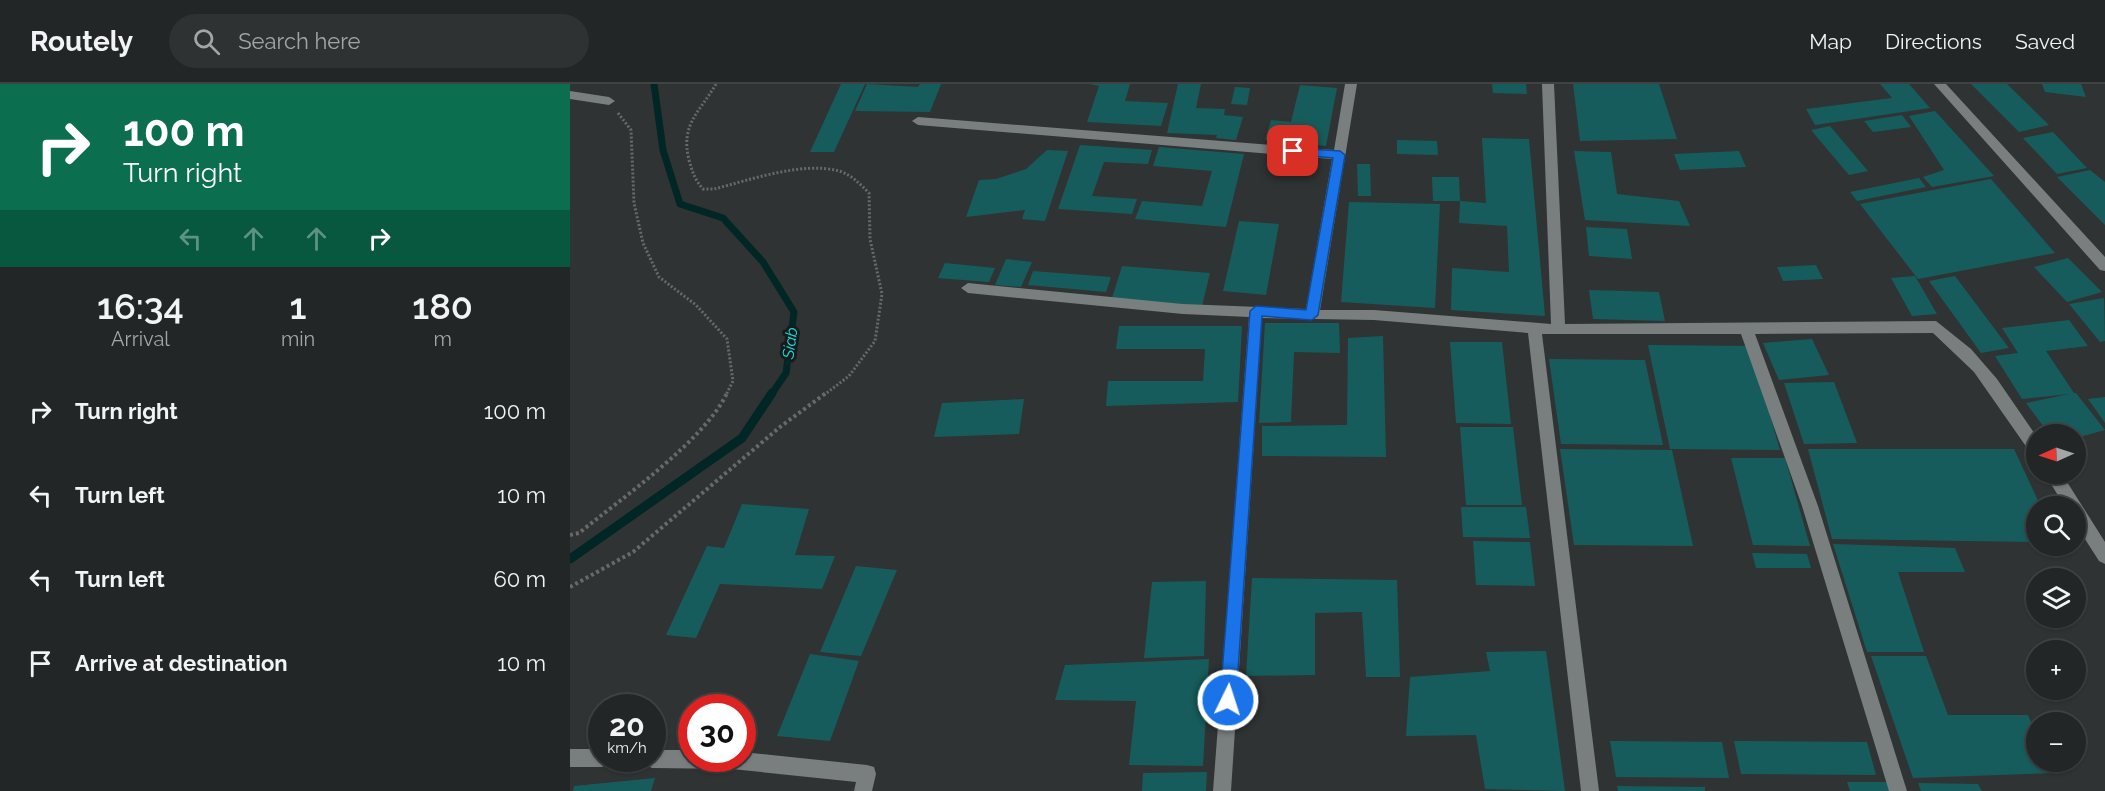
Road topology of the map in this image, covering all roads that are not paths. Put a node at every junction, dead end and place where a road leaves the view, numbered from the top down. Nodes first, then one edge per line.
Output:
1 (1351, 84) edge
2 (1548, 84) edge
3 (1940, 84) edge
4 (570, 95) edge
5 (609, 100) road end
6 (918, 122) dead end
7 (1340, 155) junction
8 (2105, 266) edge
9 (968, 288) dead end
10 (1256, 311) junction
11 (1312, 315) junction
12 (1745, 327) junction
13 (1534, 328) junction
14 (1558, 330) junction
15 (2026, 432) edge
16 (2086, 527) edge
17 (2105, 556) edge
18 (570, 758) edge
19 (588, 758) edge
20 (666, 759) edge
21 (863, 791) edge
22 (1222, 791) edge
23 (1590, 791) edge
24 (1898, 791) edge

1 - 7 street
2 - 14 street
3 - 8 street
4 - 5 street
6 - 7 street
7 - 11 street
9 - 10 street
10 - 11 street
10 - 22 street
11 - 13 street
12 - 14 street
12 - 15 street
12 - 24 street
13 - 14 street
13 - 23 street
16 - 17 street
18 - 19 street
20 - 21 street

